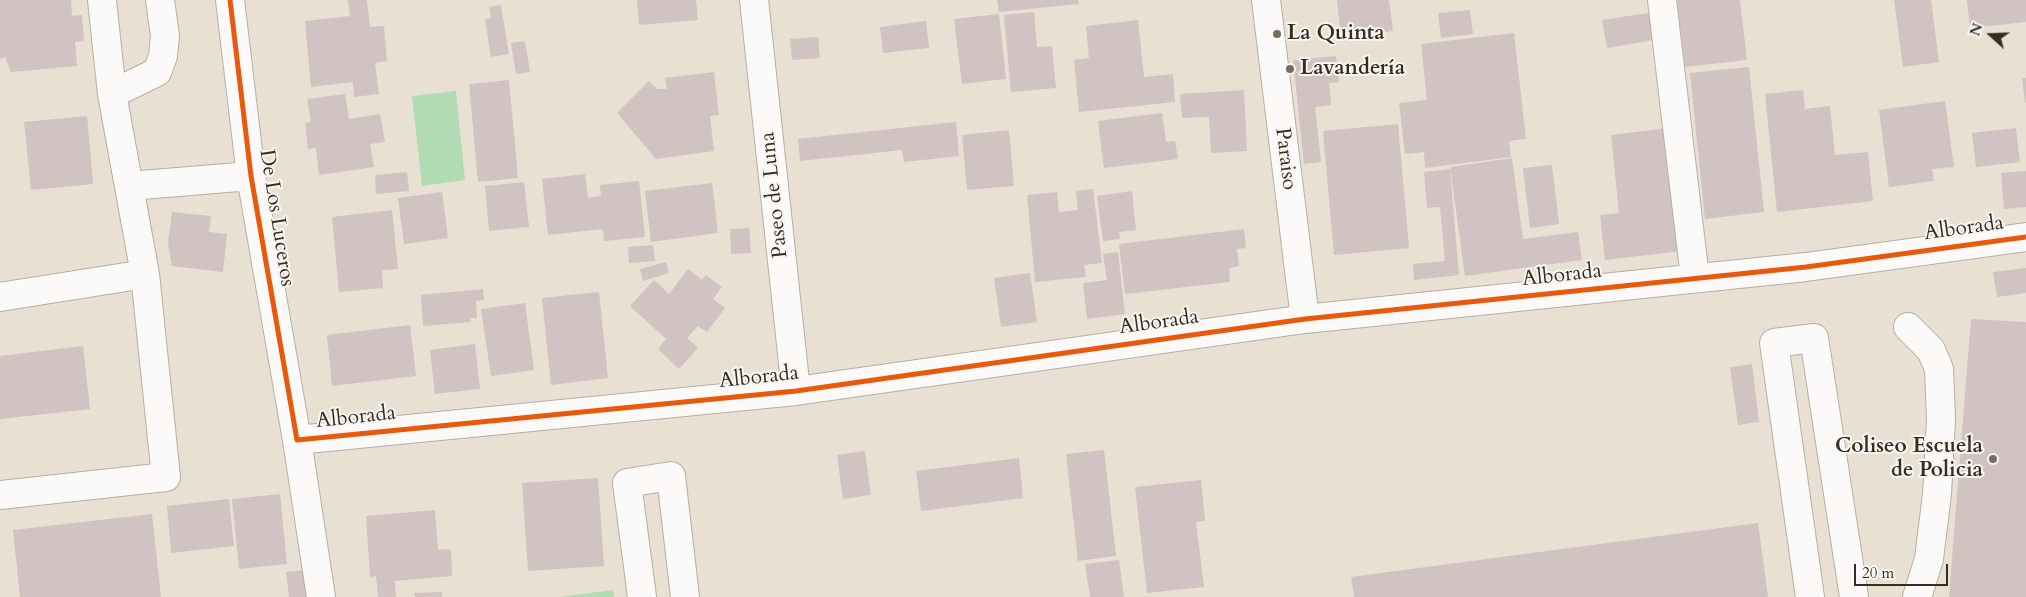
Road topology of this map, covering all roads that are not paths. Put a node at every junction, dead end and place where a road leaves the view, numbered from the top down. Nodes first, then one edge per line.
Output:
1 (102, 0) edge
2 (160, 0) edge
3 (230, 0) edge
4 (754, 0) edge
5 (1266, 0) edge
6 (1662, 0) edge
7 (112, 94) junction
8 (251, 176) junction
9 (129, 186) junction
10 (2026, 237) edge
11 (146, 274) junction
12 (1695, 278) junction
13 (0, 297) edge
14 (1305, 319) junction
15 (1908, 327) dead end
16 (796, 391) junction
17 (297, 440) junction
18 (0, 495) edge
19 (321, 597) edge
20 (642, 597) edge
21 (686, 597) edge
22 (1810, 597) edge
23 (1854, 597) edge
24 (1917, 597) edge

1 - 7 street
2 - 7 street
3 - 8 street, De Los Luceros
4 - 16 street, Paseo de Luna
5 - 14 street, Paraiso
6 - 12 street
7 - 9 street
8 - 9 street
8 - 17 street, De Los Luceros
9 - 11 street
10 - 12 street, Alborada
11 - 13 street
11 - 18 street
12 - 14 street, Alborada
14 - 16 street, Alborada
15 - 24 street
16 - 17 street, Alborada
17 - 19 street, De Los Luceros
20 - 21 street
22 - 23 street

